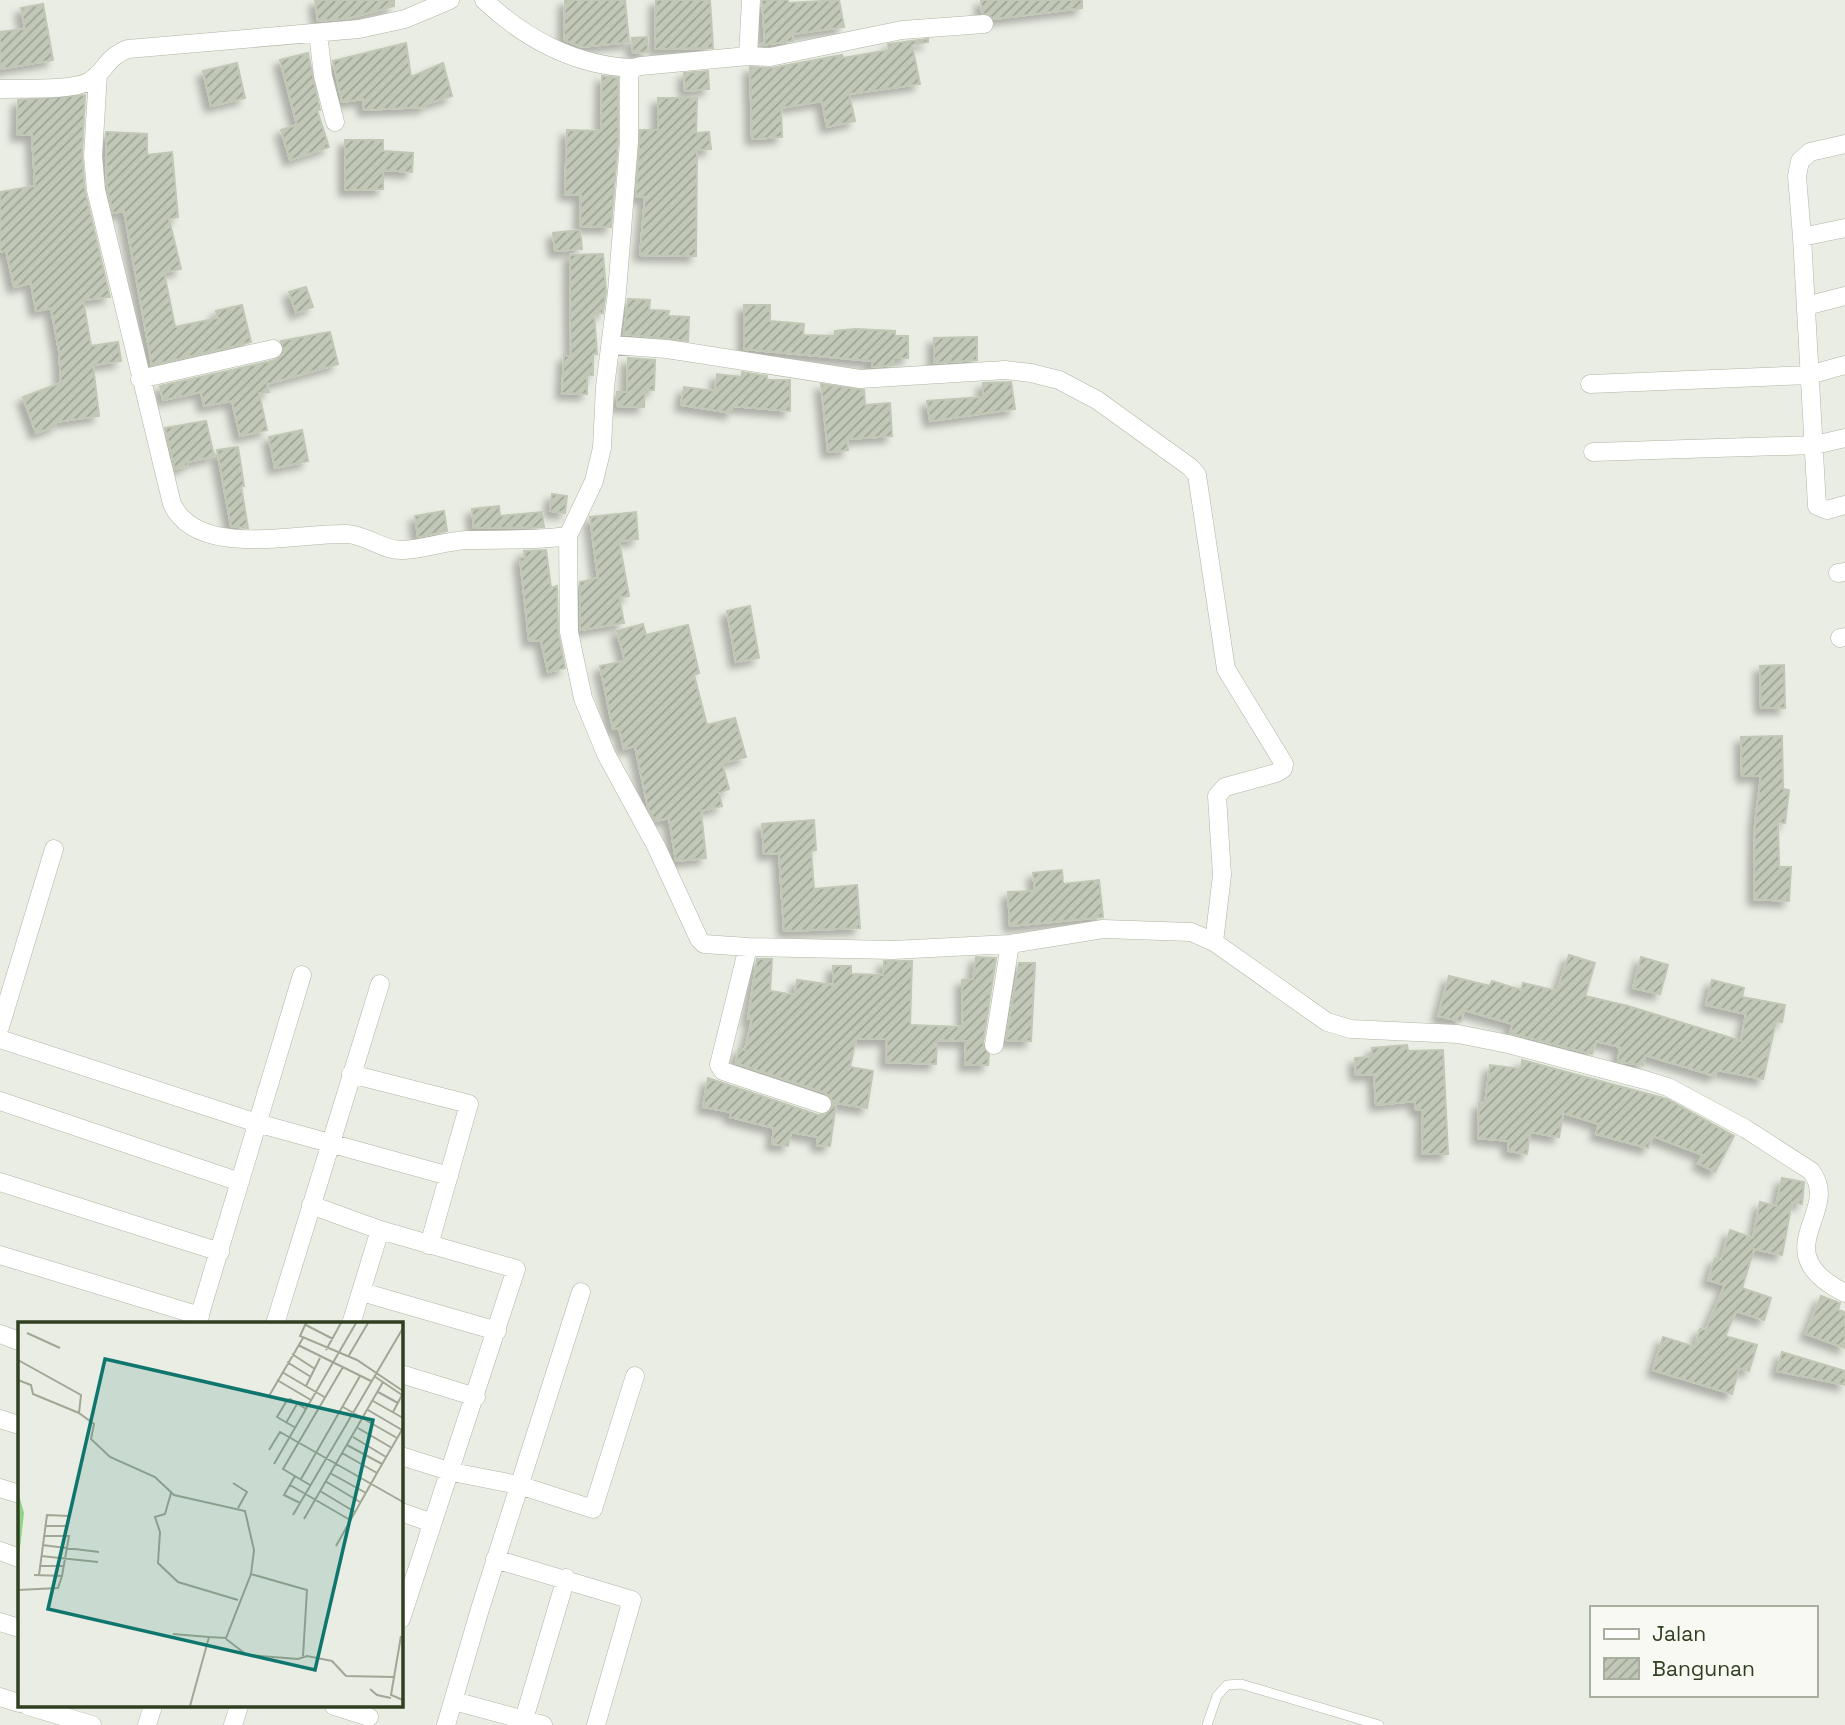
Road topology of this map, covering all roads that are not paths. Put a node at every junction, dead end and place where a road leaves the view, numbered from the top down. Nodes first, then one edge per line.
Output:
1 (450, 0) edge
2 (484, 0) edge
3 (751, 0) edge
4 (984, 24) dead end
5 (318, 33) junction
6 (748, 56) junction
7 (632, 68) junction
8 (98, 74) junction
9 (0, 89) edge
10 (335, 122) dead end
11 (1845, 144) edge
12 (1845, 228) edge
13 (1802, 237) junction
14 (1845, 296) edge
15 (1806, 306) junction
16 (612, 345) junction
17 (273, 349) dead end
18 (1845, 365) edge
19 (1810, 374) junction
20 (140, 379) junction
21 (1590, 384) dead end
22 (1845, 438) edge
23 (1815, 444) junction
24 (1593, 452) dead end
25 (1845, 505) edge
26 (568, 536) junction
27 (54, 849) dead end
28 (1214, 942) junction
29 (1010, 944) junction
30 (748, 947) junction
31 (302, 975) dead end
32 (380, 984) dead end
33 (0, 1027) edge
34 (0, 1039) edge
35 (994, 1045) dead end
36 (351, 1074) junction
37 (0, 1101) edge
38 (822, 1104) dead end
39 (257, 1123) junction
40 (330, 1145) junction
41 (449, 1176) junction
42 (0, 1182) edge
43 (240, 1182) junction
44 (311, 1205) junction
45 (380, 1230) junction
46 (429, 1245) junction
47 (220, 1252) junction
48 (0, 1255) edge
49 (362, 1292) junction
50 (581, 1292) dead end
51 (1845, 1293) edge
52 (199, 1320) edge
53 (276, 1322) edge
54 (352, 1322) edge
55 (497, 1331) junction
56 (0, 1334) edge
57 (18, 1340) edge
58 (402, 1374) edge
59 (635, 1376) dead end
60 (476, 1397) junction
61 (0, 1419) edge
62 (18, 1424) edge
63 (402, 1457) edge
64 (452, 1472) junction
65 (519, 1485) junction
66 (0, 1488) edge
67 (18, 1494) edge
68 (402, 1512) edge
69 (432, 1523) junction
70 (0, 1551) edge
71 (18, 1558) edge
72 (495, 1559) junction
73 (566, 1578) junction
74 (407, 1581) edge
75 (402, 1613) edge
76 (0, 1622) edge
77 (18, 1628) edge
78 (0, 1698) edge
79 (454, 1701) junction
80 (18, 1703) edge
81 (36, 1708) edge
82 (152, 1708) edge
83 (238, 1708) edge
84 (341, 1708) edge
85 (69, 1716) edge
86 (370, 1716) edge
87 (524, 1718) junction
88 (92, 1725) edge
89 (147, 1725) edge
90 (233, 1725) edge
91 (446, 1725) edge
92 (543, 1725) edge
93 (596, 1725) edge
94 (1208, 1725) edge
95 (1379, 1725) edge

1 - 5 street
2 - 7 street
3 - 6 street
4 - 6 street
5 - 8 street
5 - 10 street
6 - 7 street
7 - 16 street
8 - 9 street
8 - 20 street
11 - 13 street
12 - 13 street
13 - 15 street
14 - 15 street
15 - 19 street
16 - 26 street
16 - 28 street
17 - 20 street
18 - 19 street
19 - 21 street
19 - 23 street
20 - 26 street
22 - 23 street
23 - 24 street
23 - 25 street
26 - 30 street
27 - 33 street
28 - 29 street
28 - 51 street
29 - 30 street
29 - 35 street
30 - 38 street
31 - 39 street
32 - 36 street
34 - 39 street
36 - 40 street
36 - 41 street
37 - 43 street
39 - 40 street
39 - 43 street
40 - 41 street
40 - 44 street
41 - 46 street
42 - 47 street
43 - 47 street
44 - 45 street
44 - 53 street
45 - 46 street
45 - 49 street
46 - 55 street
47 - 52 street
48 - 52 street
49 - 54 street
49 - 55 street
50 - 65 street
55 - 60 street
56 - 57 street
58 - 60 street
59 - 65 street
60 - 64 street
61 - 62 street
63 - 64 street
64 - 65 street
64 - 69 street
65 - 72 street
66 - 67 street
68 - 69 street
69 - 74 street
70 - 71 street
72 - 73 street
72 - 79 street
73 - 87 street
73 - 93 street
74 - 75 street
76 - 77 street
78 - 80 street
79 - 87 street
79 - 91 street
81 - 85 street
82 - 89 street
83 - 90 street
84 - 86 street
85 - 88 street
87 - 92 street
94 - 95 lane

